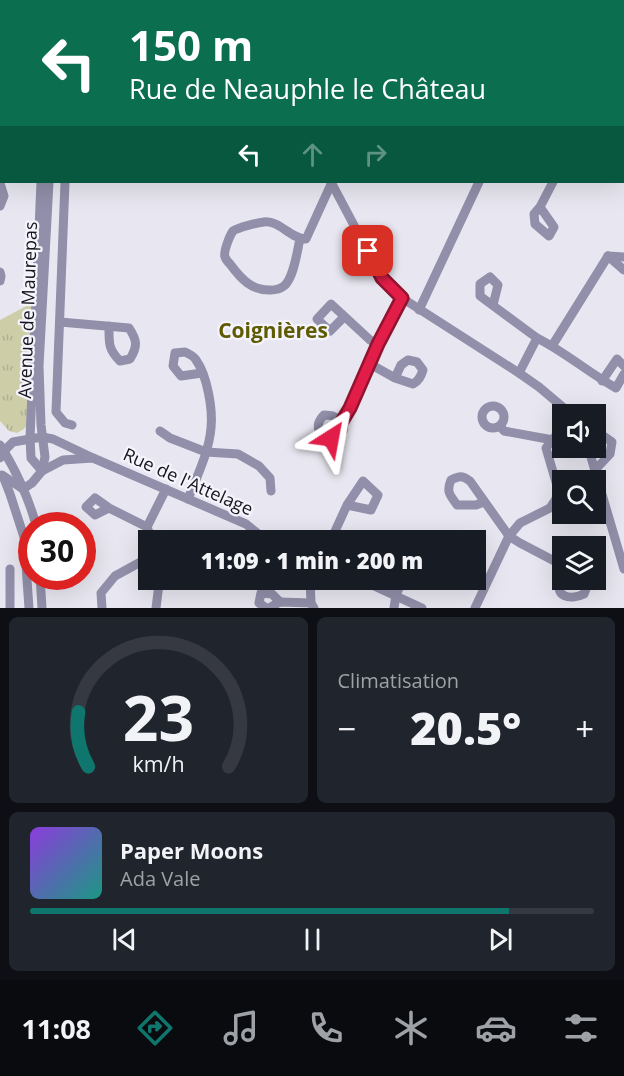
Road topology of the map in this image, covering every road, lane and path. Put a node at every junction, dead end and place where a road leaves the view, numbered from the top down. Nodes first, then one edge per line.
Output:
1 (0, 183) edge
2 (41, 183) edge
3 (50, 183) edge
4 (65, 183) edge
5 (332, 183) edge
6 (333, 183) edge
7 (479, 183) edge
8 (552, 183) edge
9 (0, 206) edge
10 (540, 207) dead end
11 (48, 213) junction
12 (64, 215) junction
13 (300, 239) junction
14 (608, 256) junction
15 (624, 257) edge
16 (624, 270) edge
17 (0, 272) edge
18 (0, 281) edge
19 (402, 298) junction
20 (493, 305) dead end
21 (419, 310) junction
22 (344, 317) dead end
23 (60, 322) junction
24 (109, 326) dead end
25 (537, 338) junction
26 (378, 344) junction
27 (552, 346) junction
28 (40, 358) junction
29 (58, 360) junction
30 (370, 364) junction
31 (624, 366) edge
32 (202, 373) dead end
33 (519, 373) junction
34 (624, 374) edge
35 (395, 378) dead end
36 (602, 381) junction
37 (559, 404) edge
38 (341, 423) dead end
39 (72, 425) dead end
40 (500, 426) dead end
41 (160, 431) dead end
42 (42, 437) junction
43 (30, 438) junction
44 (606, 438) edge
45 (552, 440) edge
46 (552, 441) edge
47 (1, 451) edge
48 (206, 452) junction
49 (93, 458) junction
50 (595, 470) edge
51 (42, 471) junction
52 (1, 473) edge
53 (23, 489) junction
54 (166, 489) junction
55 (270, 491) dead end
56 (189, 499) junction
57 (484, 502) dead end
58 (347, 505) dead end
59 (110, 508) dead end
60 (606, 510) edge
61 (32, 512) edge
62 (147, 527) junction
63 (148, 530) edge
64 (254, 530) edge
65 (336, 530) edge
66 (509, 536) junction
67 (552, 560) edge
68 (138, 563) edge
69 (10, 569) dead end
70 (624, 569) edge
71 (41, 590) edge
72 (158, 590) edge
73 (311, 590) edge
74 (384, 590) edge
75 (398, 590) edge
76 (560, 590) edge
77 (586, 590) edge
78 (396, 595) junction
79 (280, 602) junction
80 (312, 606) edge
81 (10, 608) edge
82 (29, 608) edge
83 (42, 608) edge
84 (102, 608) edge
85 (156, 608) edge
86 (267, 608) edge
87 (394, 608) edge
88 (422, 608) edge
89 (475, 608) edge

1 - 9 street
2 - 43 street, Avenue de Maurepas
3 - 11 street, Avenue de Maurepas
4 - 12 street
5 - 13 street
6 - 19 street
7 - 21 street
8 - 10 street
11 - 12 street
11 - 28 street, Avenue de Maurepas
12 - 23 street
13 - 13 street
14 - 15 street
14 - 16 street
14 - 27 street
17 - 18 street
19 - 21 street
19 - 26 street
20 - 25 street
21 - 33 street
22 - 26 street
23 - 24 street
23 - 29 street
25 - 27 street
25 - 33 street
26 - 30 street
27 - 36 street
28 - 29 street
28 - 42 street, Avenue de Maurepas
29 - 39 street
30 - 35 street
30 - 38 street
31 - 36 street
32 - 48 street
33 - 37 street
34 - 36 street
40 - 45 street
41 - 48 street
42 - 43 street, Rue de l'Attelage
42 - 49 street, Rue de l'Attelage
42 - 51 street, Avenue de Maurepas
43 - 47 street, Rue de l'Attelage
43 - 51 street, Avenue de Maurepas
44 - 50 street
46 - 66 street
47 - 53 street
48 - 55 street
48 - 56 street
49 - 51 street, Rue de l'Attelage
49 - 54 street, Rue de l'Attelage
51 - 53 street, Rue de l'Attelage
52 - 53 street
52 - 82 street
53 - 61 street
54 - 56 street, Rue de l'Attelage
54 - 62 street
56 - 64 street, Rue de l'Attelage
57 - 66 street
58 - 65 street
59 - 62 street
60 - 70 street
62 - 63 street
66 - 67 street
66 - 89 street
68 - 84 street
69 - 81 street
71 - 83 street
72 - 85 street
73 - 80 street
74 - 78 street
75 - 78 street
76 - 77 street
78 - 87 street
78 - 88 street
79 - 80 street
79 - 86 street
79 - 86 street

